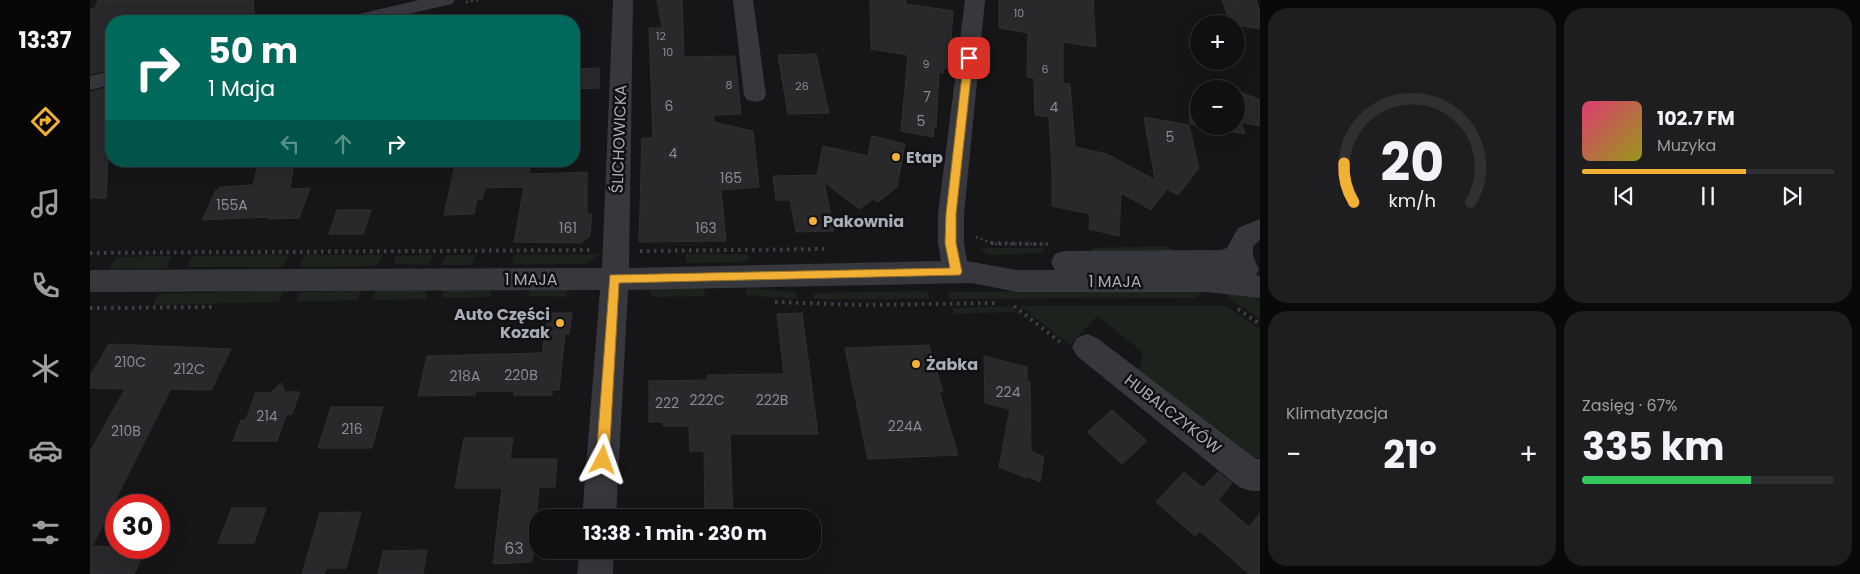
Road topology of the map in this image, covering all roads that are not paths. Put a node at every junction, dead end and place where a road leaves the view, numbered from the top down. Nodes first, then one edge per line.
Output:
1 (445, 0) edge
2 (623, 0) edge
3 (743, 0) edge
4 (975, 0) edge
5 (380, 15) edge
6 (105, 79) edge
7 (90, 83) edge
8 (755, 95) dead end
9 (1260, 229) edge
10 (1239, 254) junction
11 (964, 272) junction
12 (614, 279) junction
13 (90, 280) edge
14 (1260, 288) edge
15 (1087, 348) dead end
16 (1260, 475) edge
17 (600, 509) edge
18 (596, 559) edge
19 (595, 574) edge

1 - 5 street
2 - 12 street, ŚLICHOWICKA
3 - 8 street
4 - 11 street
6 - 7 street
9 - 10 street
10 - 11 street, 1 MAJA
10 - 14 street
11 - 12 street, 1 MAJA
11 - 14 street, 1 MAJA
12 - 13 street, 1 MAJA
12 - 17 street, ŚLICHOWICKA
15 - 16 street, HUBALCZYKÓW
18 - 19 street

